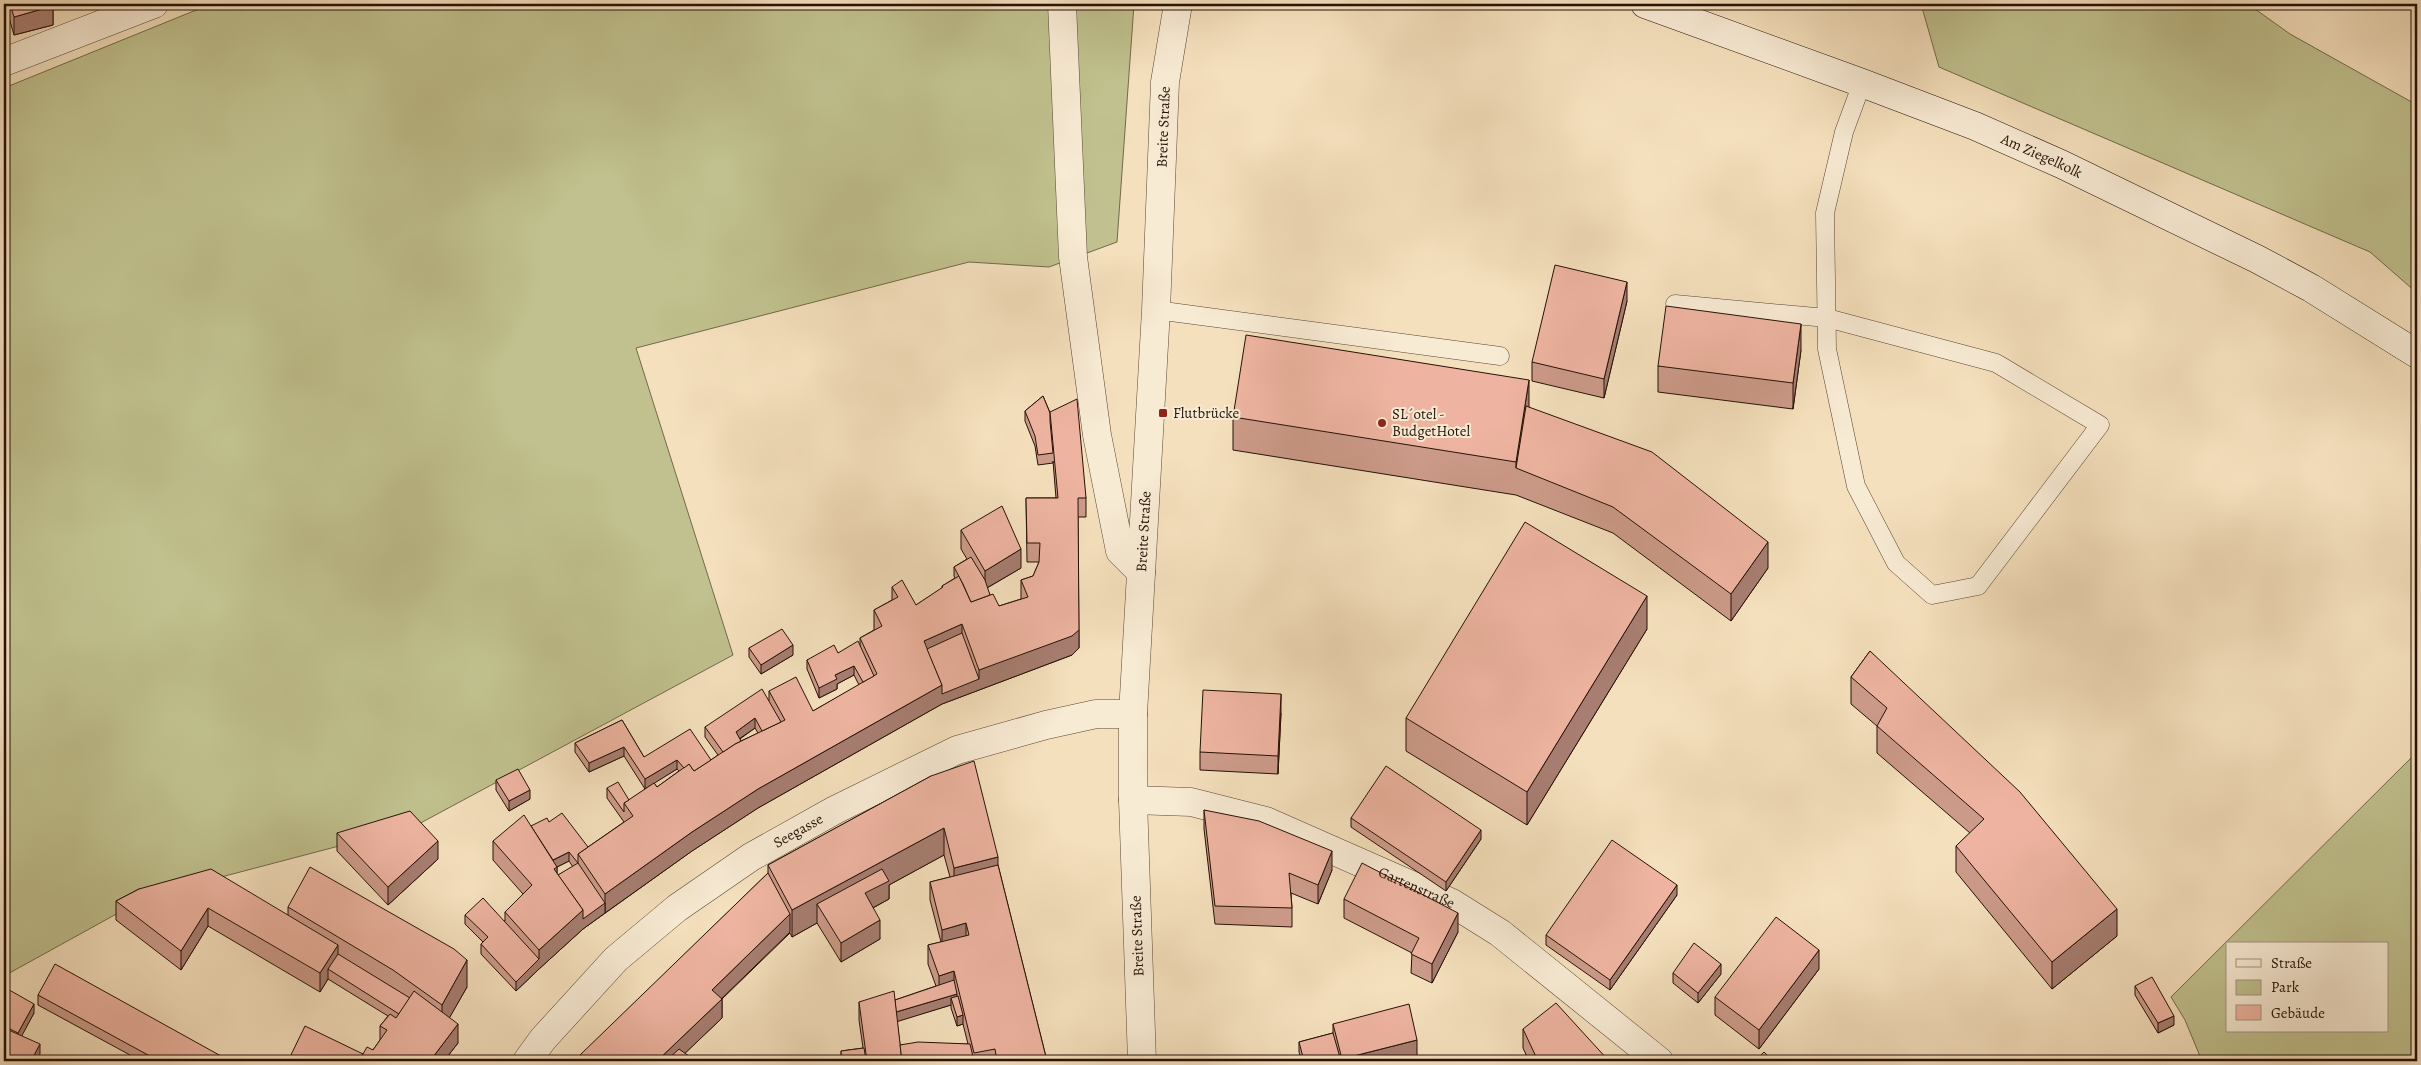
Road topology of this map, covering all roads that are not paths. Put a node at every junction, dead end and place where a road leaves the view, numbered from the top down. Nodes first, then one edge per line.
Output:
1 (154, 4) edge
2 (1062, 4) edge
3 (1178, 4) edge
4 (1645, 4) edge
5 (4, 62) edge
6 (1862, 83) junction
7 (1675, 304) dead end
8 (1156, 310) junction
9 (1827, 318) junction
10 (2417, 354) edge
11 (1500, 356) dead end
12 (1141, 572) junction
13 (1133, 714) junction
14 (1133, 800) junction
15 (527, 1061) edge
16 (1142, 1061) edge
17 (1659, 1061) edge

1 - 5 street
2 - 12 street
3 - 8 street, Breite Straße
4 - 6 street, Am Ziegelkolk
6 - 9 lane
6 - 10 street, Am Ziegelkolk
7 - 9 lane
8 - 11 lane
8 - 12 street, Breite Straße
9 - 9 lane
12 - 13 street, Breite Straße
13 - 14 street, Breite Straße
13 - 15 street, Seegasse
14 - 16 street, Breite Straße
14 - 17 street, Gartenstraße

